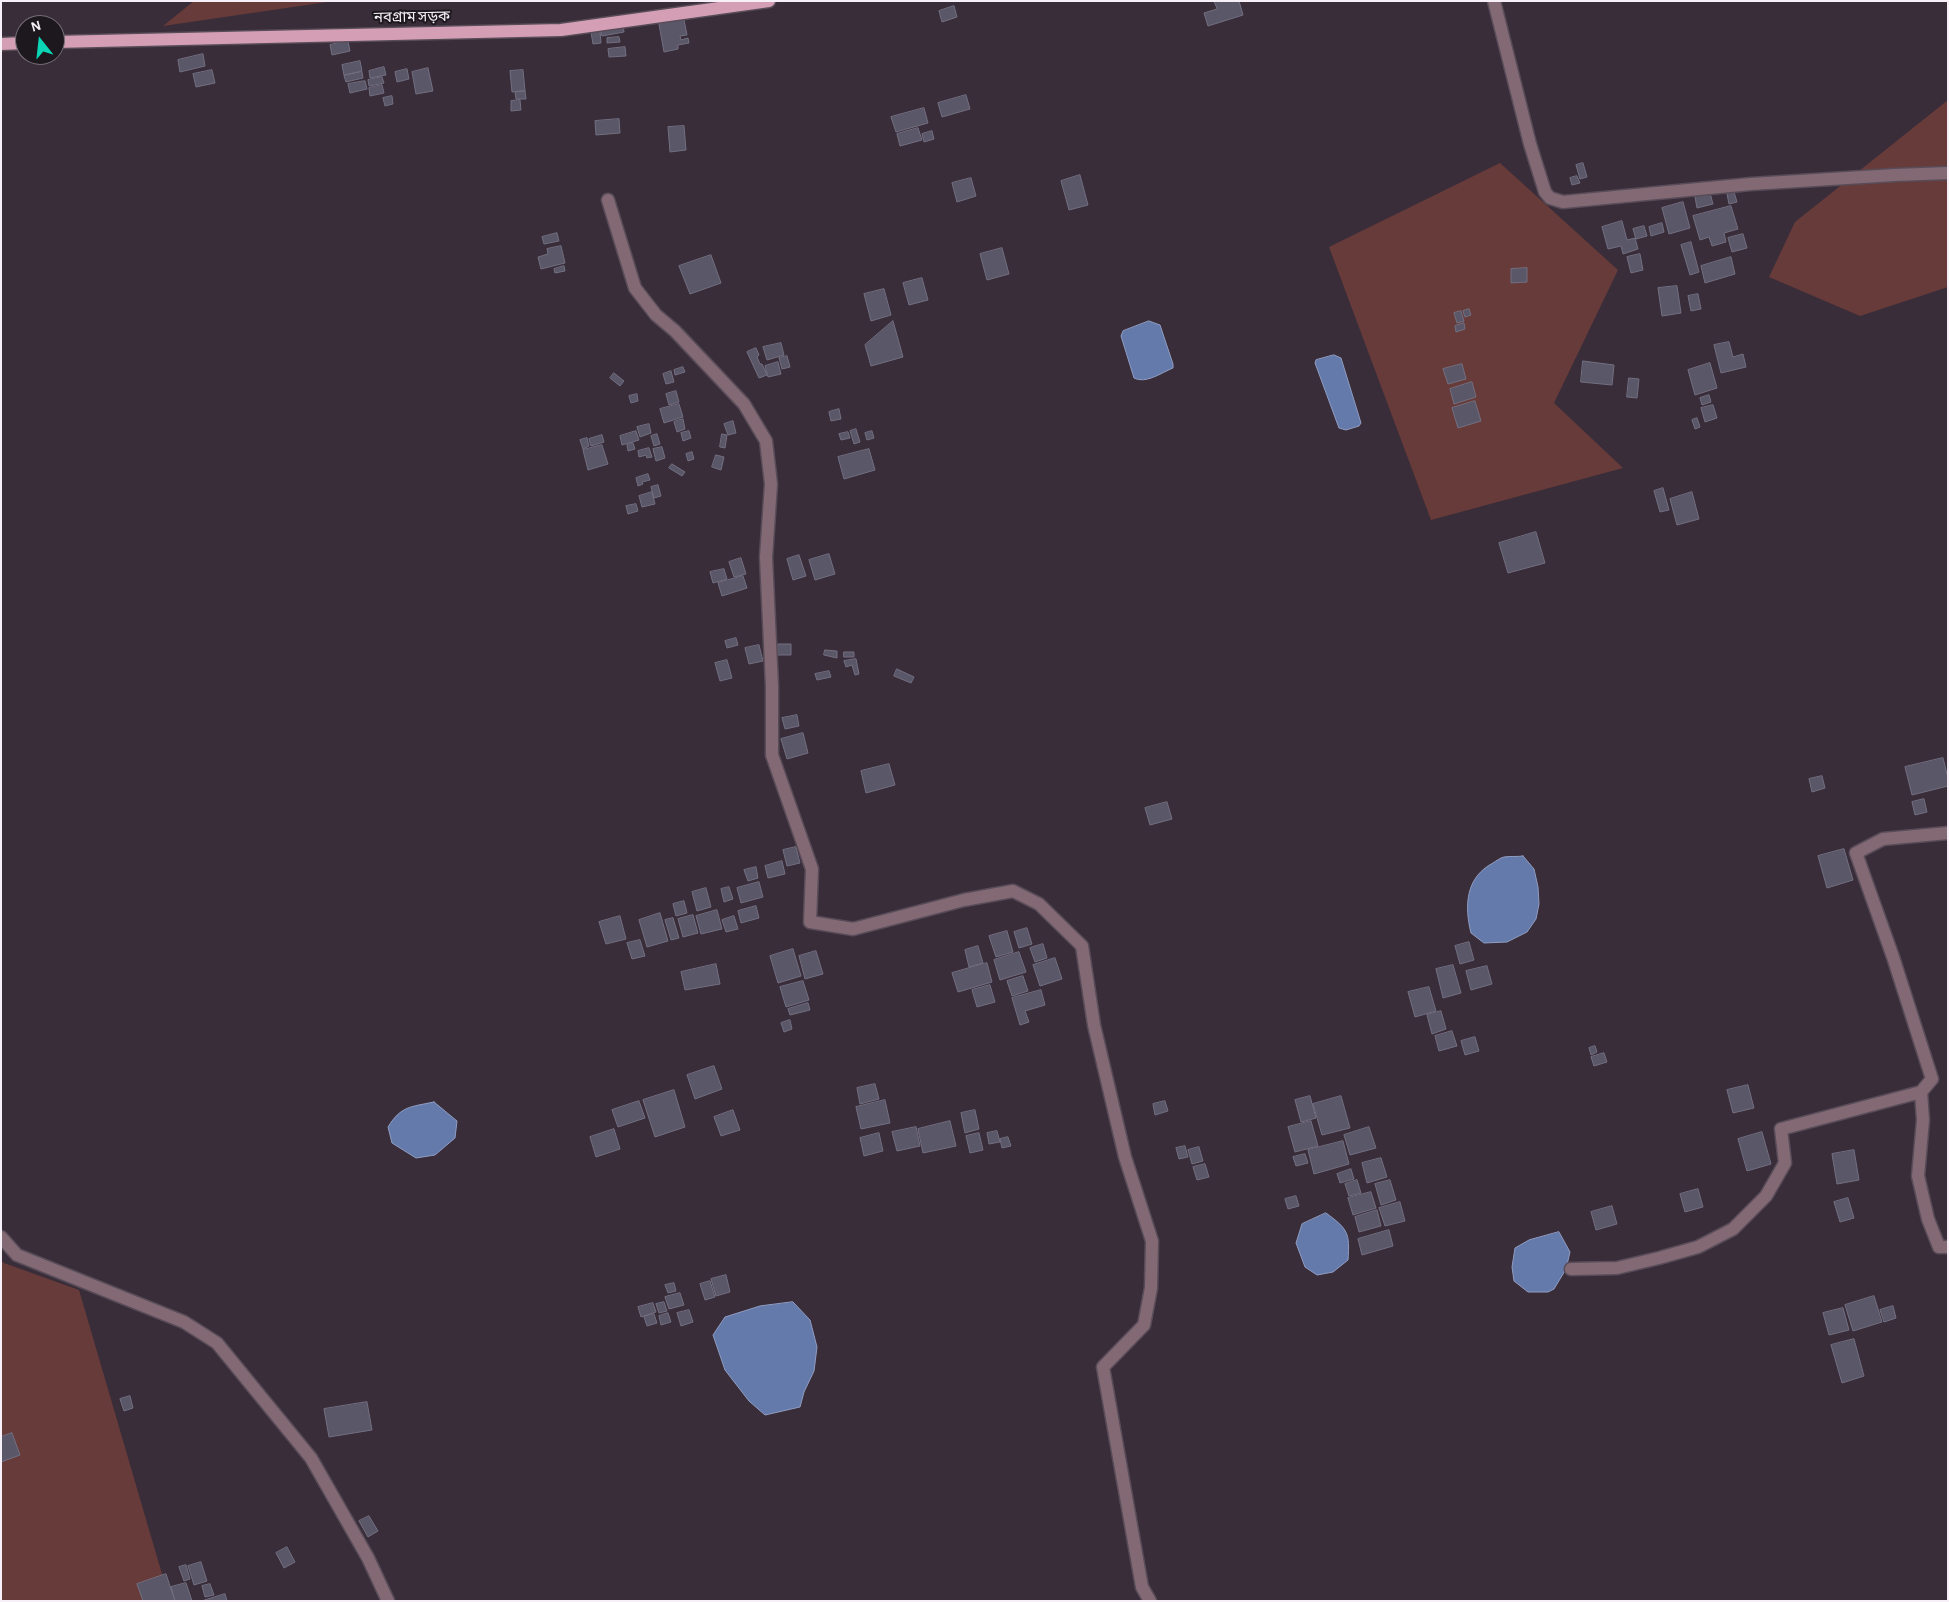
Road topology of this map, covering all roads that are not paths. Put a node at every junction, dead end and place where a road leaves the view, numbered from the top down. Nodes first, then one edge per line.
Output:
1 (769, 1) edge
2 (1494, 1) edge
3 (65, 42) edge
4 (15, 43) edge
5 (1, 44) edge
6 (1948, 174) edge
7 (608, 200) dead end
8 (1948, 833) edge
9 (1920, 1092) junction
10 (1, 1236) edge
11 (1948, 1248) edge
12 (1570, 1270) dead end
13 (388, 1601) edge
14 (1150, 1601) edge

1 - 3 main road, নবগ্রাম সড়ক
2 - 6 street
4 - 5 main road
7 - 14 street
8 - 9 street
9 - 11 street
9 - 12 street
10 - 13 street

